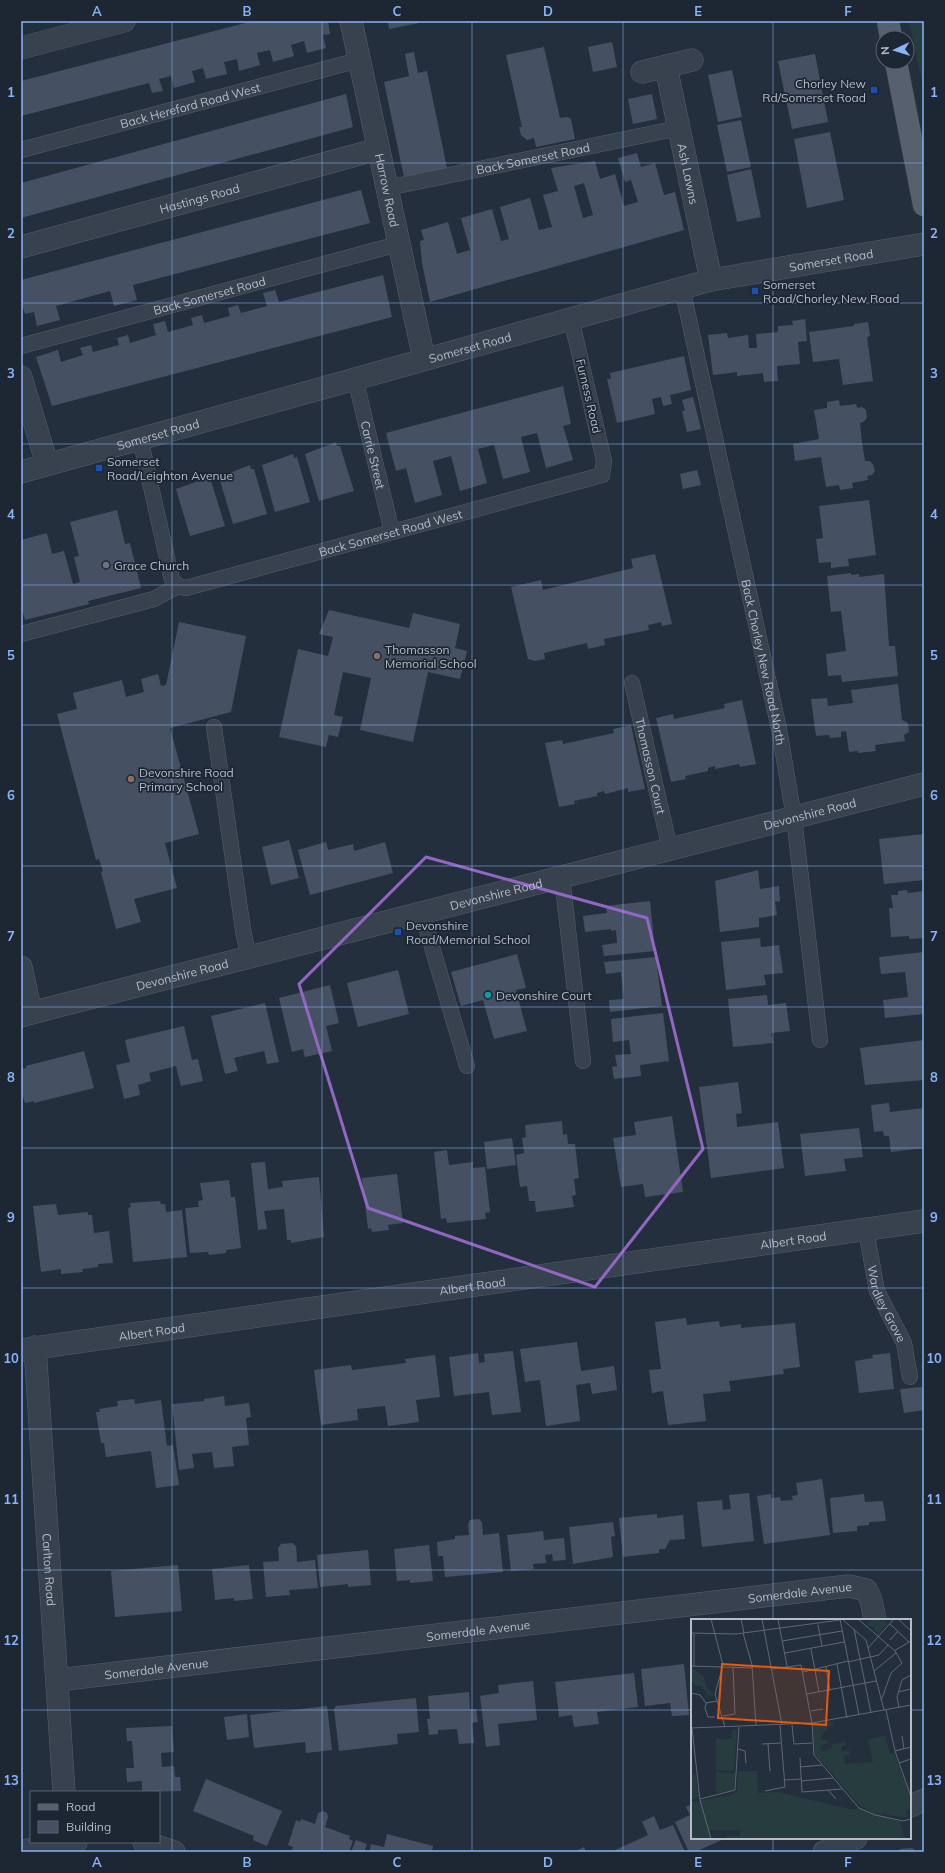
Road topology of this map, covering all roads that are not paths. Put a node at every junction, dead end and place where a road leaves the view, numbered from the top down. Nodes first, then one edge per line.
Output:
1 (124, 21) edge
2 (350, 21) edge
3 (21, 48) edge
4 (359, 60) junction
5 (692, 60) dead end
6 (666, 67) junction
7 (898, 70) edge
8 (642, 72) dead end
9 (679, 128) junction
10 (378, 149) junction
11 (21, 150) edge
12 (387, 188) junction
13 (924, 206) edge
14 (398, 244) junction
15 (924, 244) edge
16 (21, 247) edge
17 (711, 280) junction
18 (682, 288) junction
19 (571, 318) junction
20 (21, 346) edge
21 (424, 359) junction
22 (21, 377) edge
23 (355, 378) junction
24 (140, 438) junction
25 (48, 464) junction
26 (21, 472) edge
27 (602, 475) joint
28 (392, 532) junction
29 (178, 586) junction
30 (21, 634) edge
31 (632, 683) dead end
32 (214, 727) dead end
33 (924, 784) edge
34 (794, 818) junction
35 (670, 849) junction
36 (562, 877) junction
37 (422, 913) junction
38 (249, 958) junction
39 (21, 967) edge
40 (26, 1015) edge
41 (820, 1040) dead end
42 (583, 1061) dead end
43 (467, 1066) dead end
44 (924, 1221) edge
45 (866, 1230) junction
46 (28, 1348) edge
47 (910, 1376) dead end
48 (875, 1619) edge
49 (58, 1680) junction
50 (64, 1791) edge
51 (854, 1839) edge
52 (62, 1843) edge
53 (147, 1843) edge
54 (21, 1851) edge
55 (174, 1852) edge
56 (824, 1852) edge

1 - 3 street
2 - 4 street, Harrow Road
4 - 10 street, Harrow Road
4 - 11 lane, Back Hereford Road West
5 - 6 street
6 - 8 street
6 - 9 street, Ash Lawns
7 - 13 main road
9 - 12 lane, Back Somerset Road
9 - 17 street, Ash Lawns
10 - 12 street, Harrow Road
10 - 16 street, Hastings Road
12 - 14 street, Harrow Road
14 - 20 lane, Back Somerset Road
14 - 21 street, Harrow Road
15 - 17 street, Somerset Road
17 - 18 street, Somerset Road
18 - 19 street, Somerset Road
18 - 34 lane, Back Chorley New Road North
19 - 21 street, Somerset Road
19 - 27 lane, Furness Road
21 - 23 street, Somerset Road
22 - 25 street
23 - 24 street, Somerset Road
23 - 28 lane, Carrie Street
24 - 25 street, Somerset Road
24 - 29 lane
25 - 26 street, Somerset Road
27 - 28 lane, Back Somerset Road West
28 - 29 lane, Back Somerset Road West
29 - 30 lane
31 - 35 lane, Thomasson Court
32 - 38 lane
33 - 34 street, Devonshire Road
34 - 35 street, Devonshire Road
34 - 41 lane, Back Chorley New Road North
35 - 36 street, Devonshire Road
36 - 37 street, Devonshire Road
36 - 42 lane
37 - 38 street, Devonshire Road
37 - 43 lane
38 - 40 street, Devonshire Road
39 - 40 street
44 - 45 street, Albert Road
45 - 46 street, Albert Road
45 - 47 lane, Wardley Grove
46 - 49 street, Carlton Road
48 - 49 street, Somerdale Avenue
49 - 50 street, Carlton Road
51 - 56 street
52 - 54 street
53 - 55 street

